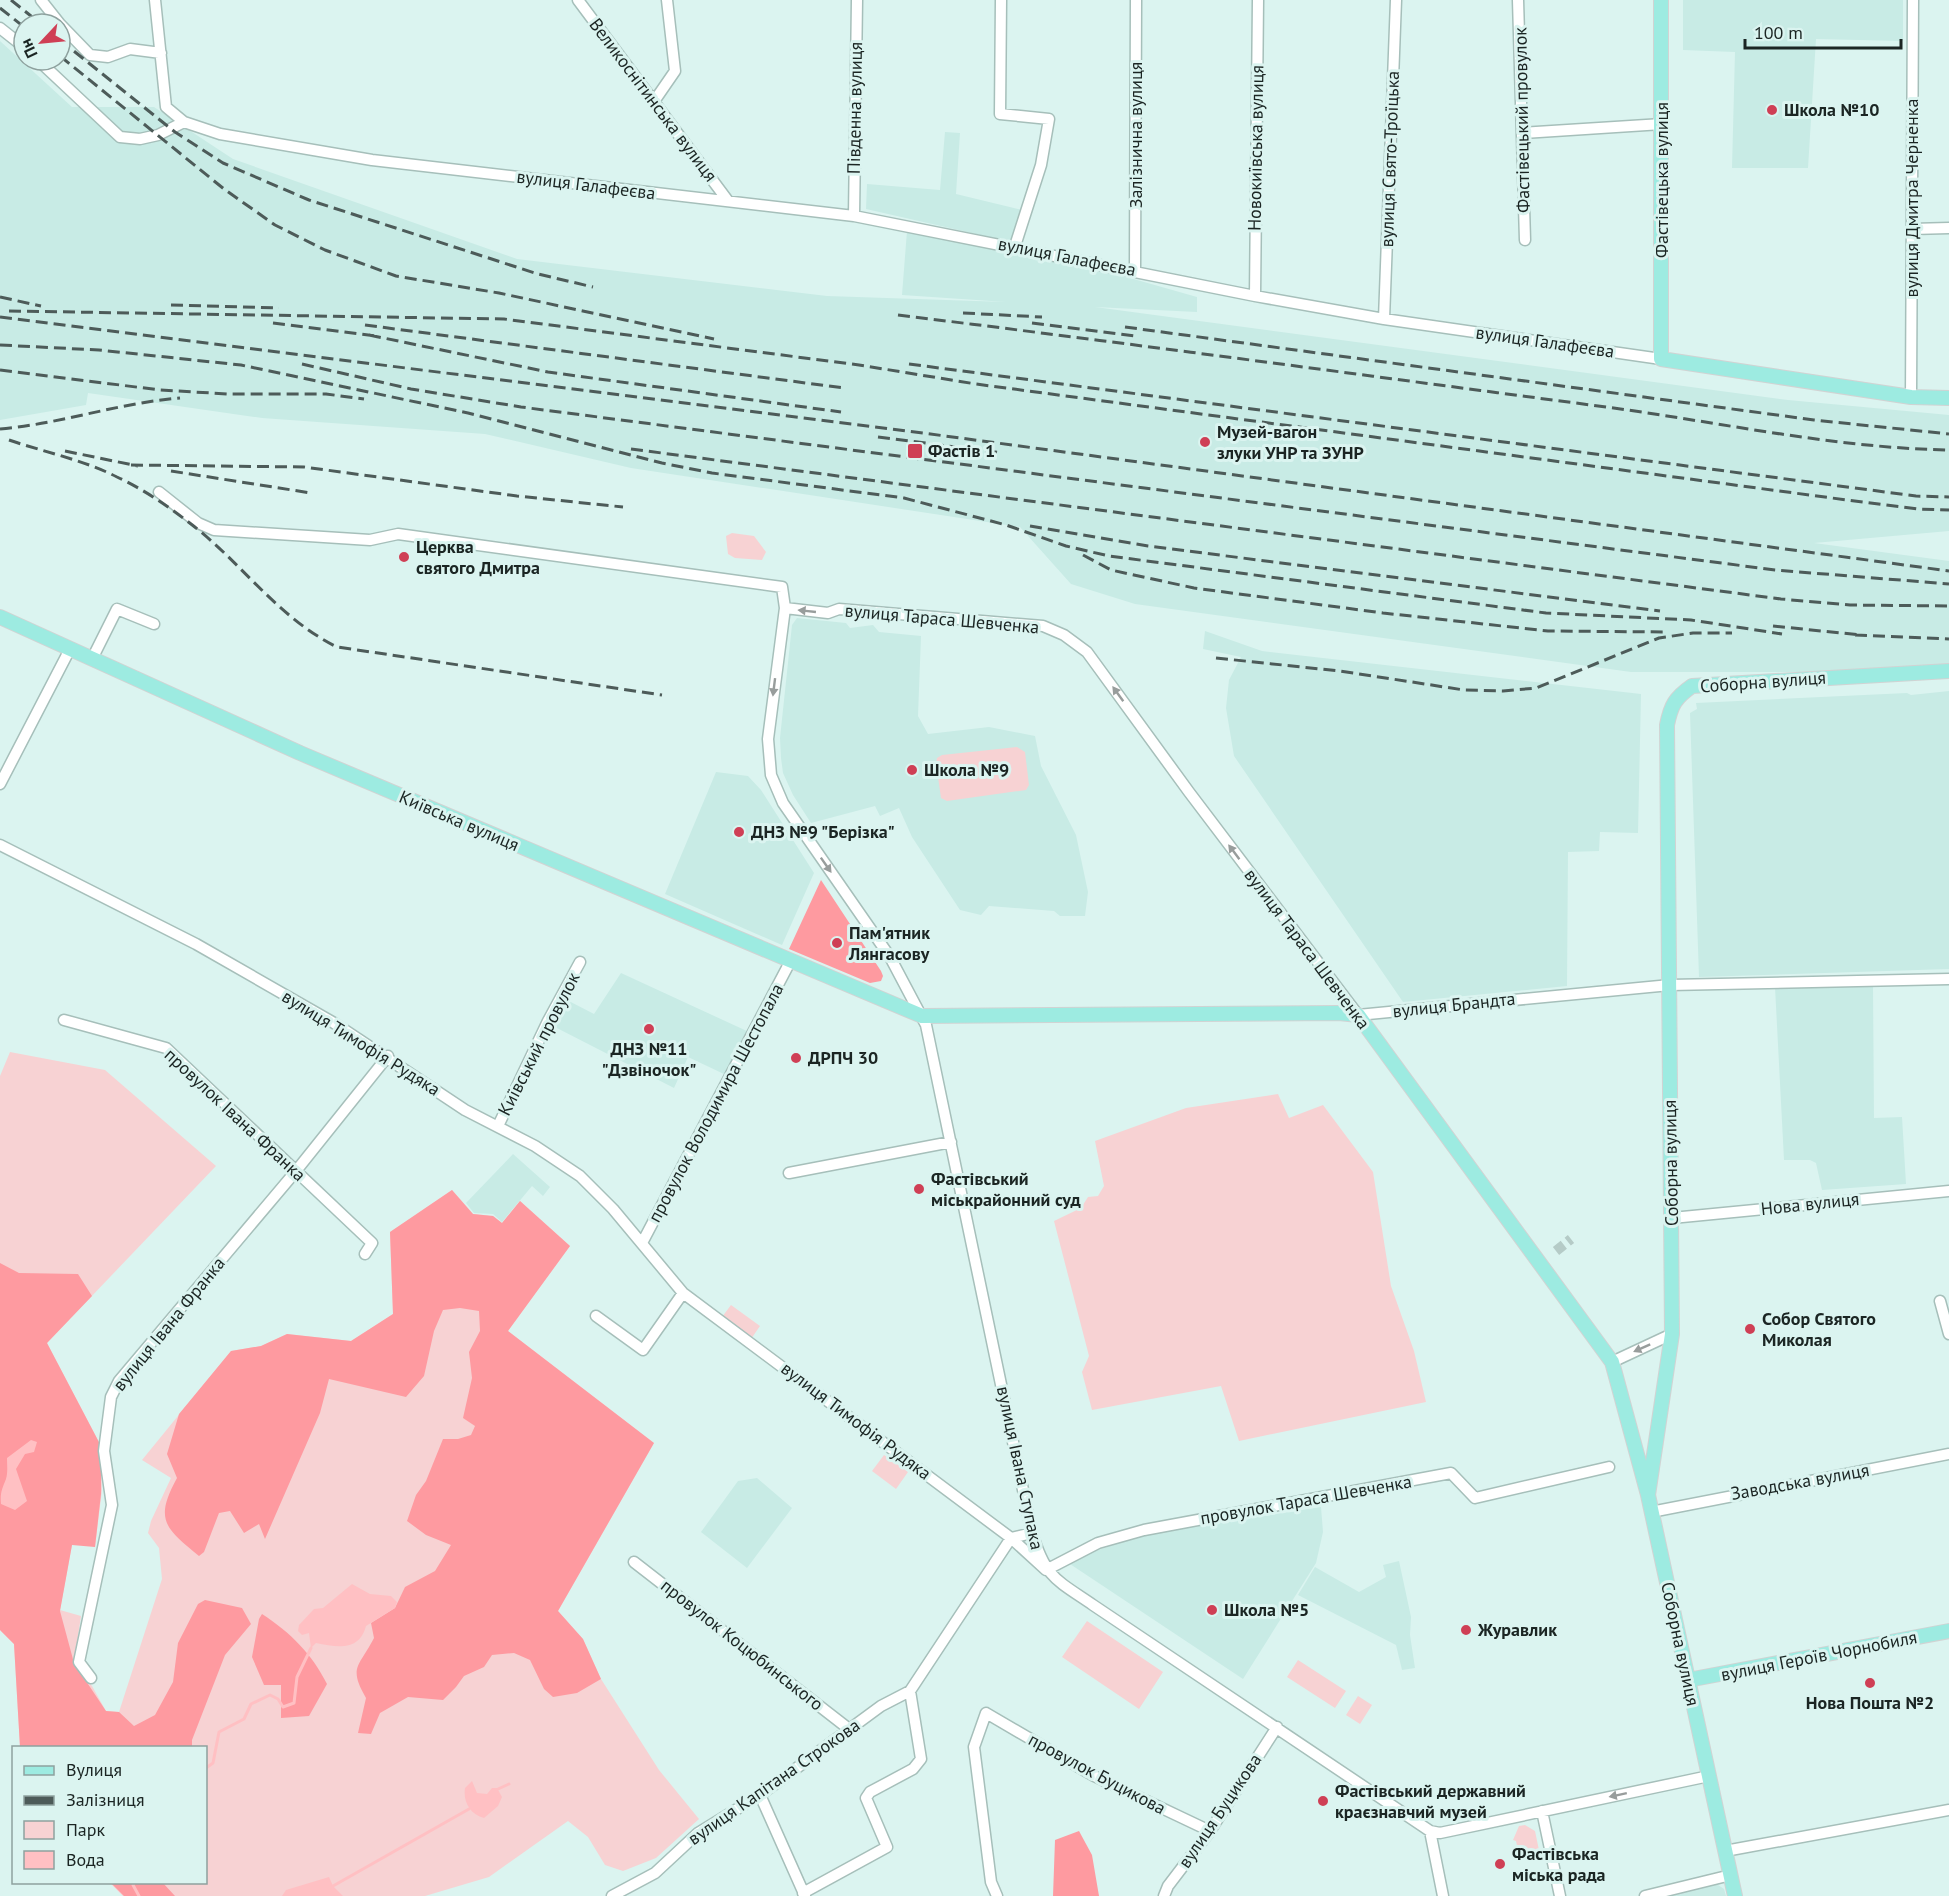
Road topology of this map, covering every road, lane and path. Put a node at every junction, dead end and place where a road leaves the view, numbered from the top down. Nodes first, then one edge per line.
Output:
1 (41, 0) edge
2 (156, 0) edge
3 (578, 0) edge
4 (667, 0) edge
5 (856, 0) edge
6 (1001, 0) edge
7 (1136, 0) edge
8 (1258, 0) edge
9 (1396, 0) edge
10 (1518, 0) edge
11 (1661, 0) edge
12 (1913, 0) edge
13 (50, 12) edge
14 (0, 28) edge
15 (72, 36) edge
16 (12, 38) edge
17 (161, 53) junction
18 (51, 72) edge
19 (655, 100) junction
20 (184, 122) junction
21 (1662, 124) junction
22 (1522, 133) junction
23 (728, 201) junction
24 (854, 216) junction
25 (1949, 228) edge
26 (1912, 229) junction
27 (1525, 240) dead end
28 (1015, 246) junction
29 (1135, 270) junction
30 (1255, 297) junction
31 (1384, 319) junction
32 (1662, 359) junction
33 (1911, 397) junction
34 (1949, 398) edge
35 (159, 492) dead end
36 (785, 608) junction
37 (0, 617) edge
38 (154, 624) dead end
39 (70, 649) junction
40 (92, 659) junction
41 (1949, 671) edge
42 (0, 784) edge
43 (0, 845) edge
44 (580, 962) dead end
45 (790, 962) junction
46 (1949, 979) edge
47 (1670, 985) junction
48 (1358, 1015) junction
49 (922, 1016) junction
50 (64, 1020) dead end
51 (387, 1056) junction
52 (498, 1126) junction
53 (951, 1142) junction
54 (296, 1171) junction
55 (789, 1173) dead end
56 (1949, 1191) edge
57 (1672, 1218) junction
58 (642, 1243) junction
59 (365, 1254) dead end
60 (683, 1293) junction
61 (1940, 1301) dead end
62 (596, 1316) dead end
63 (1672, 1334) junction
64 (1949, 1334) edge
65 (1612, 1362) junction
66 (1949, 1454) edge
67 (1609, 1467) dead end
68 (1648, 1495) junction
69 (1651, 1512) junction
70 (1032, 1533) junction
71 (1011, 1538) junction
72 (634, 1562) dead end
73 (1046, 1570) junction
74 (1949, 1631) edge
75 (91, 1678) dead end
76 (1688, 1680) junction
77 (910, 1691) junction
78 (1277, 1727) junction
79 (849, 1729) junction
80 (1709, 1776) junction
81 (760, 1795) junction
82 (1949, 1810) edge
83 (1542, 1811) junction
84 (1209, 1831) junction
85 (1430, 1831) junction
86 (1725, 1851) junction
87 (1731, 1875) junction
88 (804, 1894) edge
89 (612, 1896) edge
90 (997, 1896) edge
91 (1164, 1896) edge
92 (1443, 1896) edge
93 (1560, 1896) edge
94 (1645, 1896) edge
95 (1735, 1896) edge

1 - 13 street
2 - 17 street
3 - 19 street, Великоснітинська вулиця
4 - 19 street
5 - 24 street, Південна вулиця
6 - 28 street
7 - 29 street, Залізнична вулиця
8 - 30 street, Новокиївська вулиця
9 - 31 street, вулиця Свято-Троїцька
10 - 22 street, Фастівецький провулок
11 - 21 main road, Фастівецька вулиця
12 - 26 street, вулиця Дмитра Черненка
14 - 16 street
15 - 17 street
17 - 20 street
18 - 20 street
19 - 23 street, Великоснітинська вулиця
20 - 23 street, вулиця Галафеєва
21 - 22 street
21 - 32 main road, Фастівецька вулиця
22 - 27 street, Фастівецький провулок
23 - 24 street, вулиця Галафеєва
24 - 28 street, вулиця Галафеєва
25 - 26 street
26 - 33 street, вулиця Дмитра Черненка
28 - 29 street, вулиця Галафеєва
29 - 30 street, вулиця Галафеєва
30 - 31 street, вулиця Галафеєва
31 - 32 street, вулиця Галафеєва
32 - 33 main road, вулиця Галафеєва
33 - 34 main road, вулиця Галафеєва
35 - 36 street
48 -> 36 street, вулиця Тараса Шевченка
36 -> 49 street, вулиця Івана Ступака
37 - 39 main road, Київська вулиця
38 - 40 street
39 - 40 main road, Київська вулиця
39 - 42 street
40 - 45 main road, Київська вулиця
41 - 47 main road, Соборна вулиця
43 - 51 street, вулиця Тимофія Рудяка
44 - 52 street, Київський провулок
45 - 49 main road, Київська вулиця
45 - 58 street, провулок Володимира Шестопала
46 - 47 street, вулиця Брандта
47 - 48 street, вулиця Брандта
47 - 57 main road, Соборна вулиця
48 - 49 main road, вулиця Брандта
48 - 65 main road, вулиця Тараса Шевченка
49 - 53 street, вулиця Івана Ступака
50 - 54 street, провулок Івана Франка
51 - 52 street, вулиця Тимофія Рудяка
51 - 54 street, вулиця Івана Франка
52 - 58 street, вулиця Тимофія Рудяка
53 - 55 street
53 - 70 street, вулиця Івана Ступака
54 - 59 street, провулок Івана Франка
54 - 75 street, вулиця Івана Франка
56 - 57 street, Нова вулиця
57 - 63 main road, Соборна вулиця
58 - 60 street, вулиця Тимофія Рудяка
60 - 62 street
60 - 71 street, вулиця Тимофія Рудяка
61 - 64 street
63 -> 65 street
63 - 68 main road, Соборна вулиця
65 - 68 main road
66 - 69 street, Заводська вулиця
67 - 73 street, провулок Тараса Шевченка
68 - 69 main road, Соборна вулиця
69 - 76 main road, Соборна вулиця
70 - 71 street
70 - 73 street, вулиця Івана Ступака
71 - 73 street
71 - 77 street, вулиця Капітана Строкова
72 - 79 street, провулок Коцюбинського
73 - 78 street, вулиця Івана Ступака
74 - 76 main road, вулиця Героїв Чорнобиля
76 - 80 main road, Соборна вулиця
77 - 79 street, вулиця Капітана Строкова
77 - 88 street
78 - 84 street, вулиця Буцикова
78 - 85 street, вулиця Івана Ступака
79 - 81 street, вулиця Капітана Строкова
80 -> 83 street
80 - 86 main road, Соборна вулиця
81 - 88 street
81 - 89 street, вулиця Капітана Строкова
82 - 86 street
83 - 85 street
83 - 93 street
84 - 90 street, провулок Буцикова
84 - 91 street, вулиця Буцикова
85 - 92 street
86 - 87 main road, Соборна вулиця
87 - 94 street
87 - 95 main road, Соборна вулиця

